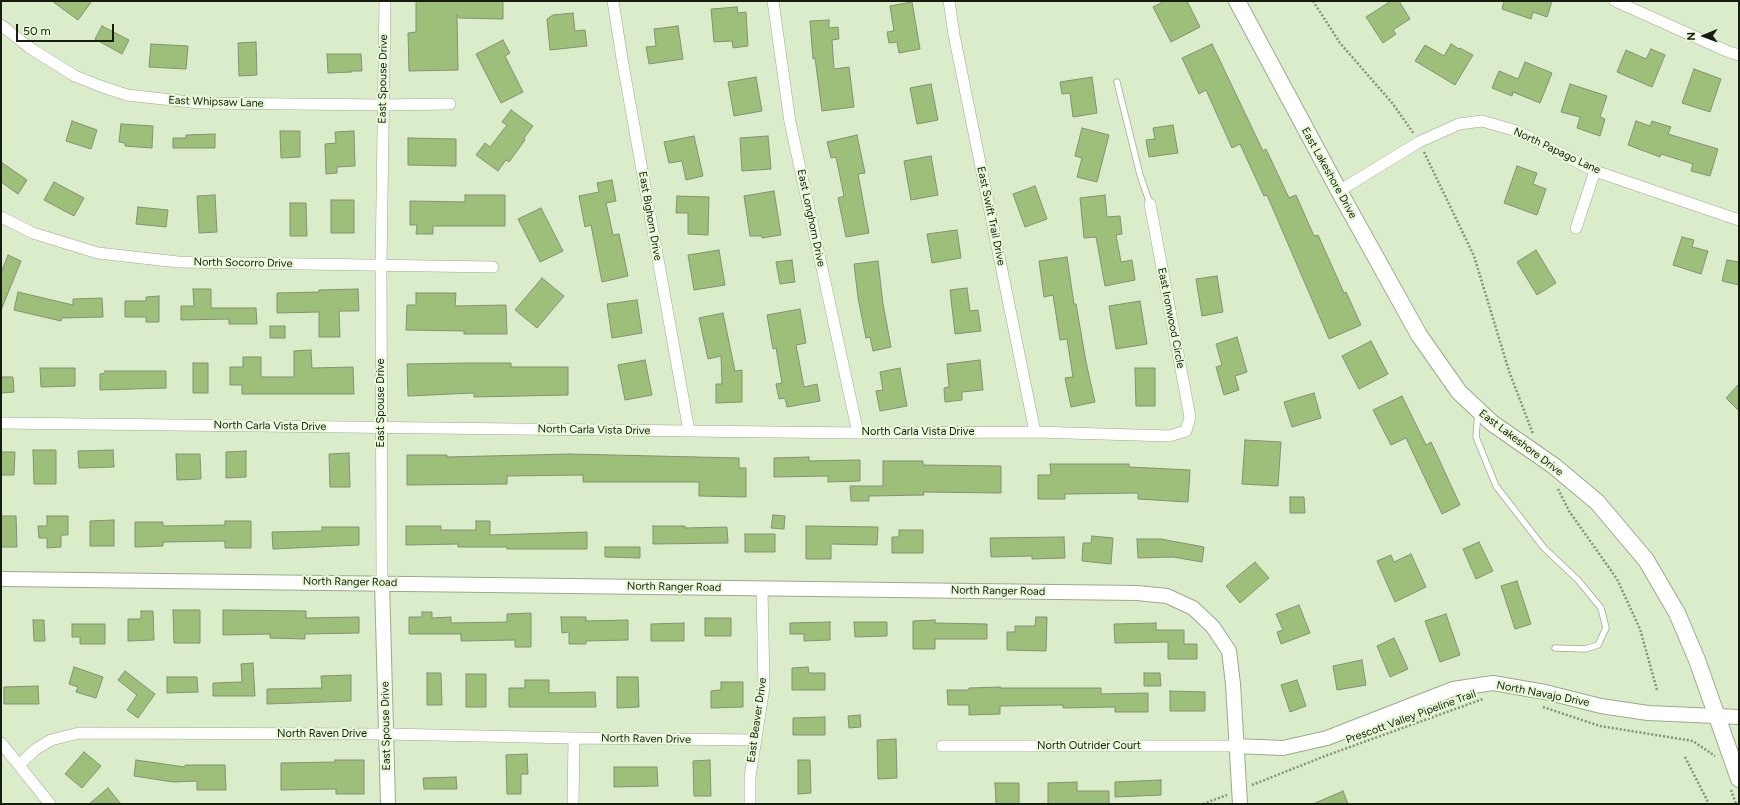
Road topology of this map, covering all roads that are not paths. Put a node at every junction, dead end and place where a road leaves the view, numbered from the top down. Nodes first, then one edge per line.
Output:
1 (385, 1) edge
2 (613, 1) edge
3 (773, 1) edge
4 (949, 1) edge
5 (1237, 1) edge
6 (1615, 1) edge
7 (1, 25) edge
8 (1739, 55) edge
9 (1118, 82) dead end
10 (450, 104) dead end
11 (382, 105) junction
12 (1596, 171) junction
13 (1339, 191) junction
14 (1150, 204) joint
15 (1, 217) edge
16 (1739, 220) edge
17 (1576, 228) dead end
18 (381, 265) junction
19 (493, 267) dead end
20 (1478, 410) junction
21 (1, 423) edge
22 (381, 427) junction
23 (1186, 431) joint
24 (689, 432) junction
25 (1036, 432) junction
26 (858, 433) junction
27 (1, 579) edge
28 (382, 582) junction
29 (762, 589) junction
30 (1555, 648) dead end
31 (1716, 717) junction
32 (1739, 717) edge
33 (387, 734) junction
34 (574, 738) junction
35 (755, 740) junction
36 (1, 743) edge
37 (942, 746) dead end
38 (1236, 746) junction
39 (19, 765) junction
40 (1734, 781) edge
41 (1239, 797) edge
42 (50, 804) edge
43 (388, 804) edge
44 (573, 804) edge
45 (750, 804) edge

1 - 11 street, East Spouse Drive
2 - 24 street, East Bighorn Drive
3 - 26 street, East Longhorn Drive
4 - 25 street, East Swift Trail Drive
5 - 13 main road, East Lakeshore Drive
6 - 8 street
7 - 11 street, East Whipsaw Lane
9 - 14 lane
10 - 11 street, East Whipsaw Lane
11 - 18 street, East Spouse Drive
12 - 13 street, North Papago Lane
12 - 16 street, North Papago Lane
12 - 17 street
13 - 20 main road, East Lakeshore Drive
14 - 23 street, East Ironwood Circle
15 - 18 street, North Socorro Drive
18 - 19 street, North Socorro Drive
18 - 22 street, East Spouse Drive
20 - 30 lane
20 - 31 main road, East Lakeshore Drive
21 - 22 street, North Carla Vista Drive
22 - 24 street, North Carla Vista Drive
22 - 28 street, East Spouse Drive
23 - 25 street, North Carla Vista Drive
24 - 26 street, North Carla Vista Drive
25 - 26 street, North Carla Vista Drive
27 - 28 street, North Ranger Road
28 - 29 street, North Ranger Road
28 - 33 street, East Spouse Drive
29 - 35 street, East Beaver Drive
29 - 38 street, North Ranger Road
31 - 32 street, North Navajo Drive
31 - 38 street, North Navajo Drive
31 - 40 main road, East Lakeshore Drive
33 - 34 street, North Raven Drive
33 - 39 street, North Raven Drive
33 - 43 street, East Spouse Drive
34 - 35 street, North Raven Drive
34 - 44 street
35 - 45 street, East Beaver Drive
36 - 39 street
37 - 38 street, North Outrider Court
38 - 41 street, North Ranger Road
39 - 42 street

